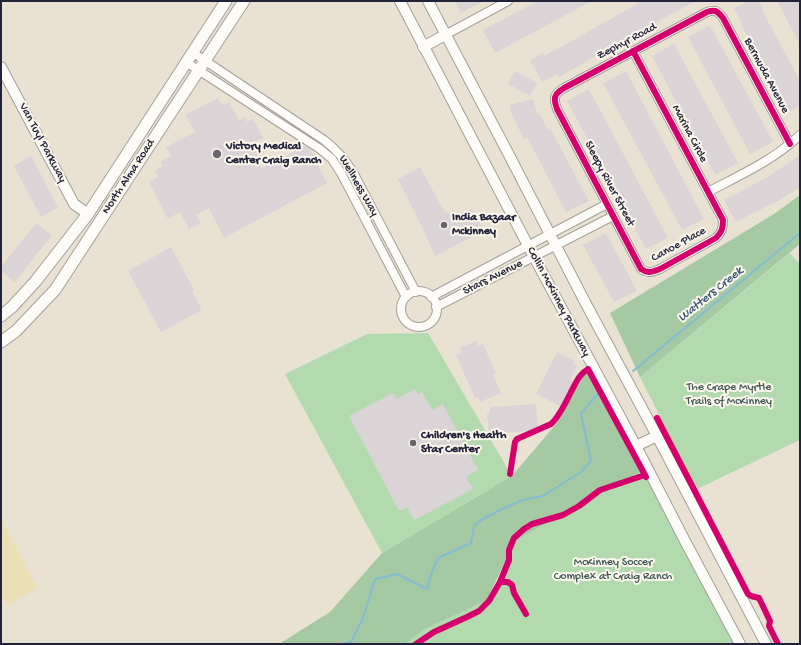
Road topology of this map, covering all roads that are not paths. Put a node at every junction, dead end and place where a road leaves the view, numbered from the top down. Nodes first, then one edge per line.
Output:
1 (226, 1) edge
2 (244, 1) edge
3 (400, 1) edge
4 (428, 1) edge
5 (508, 1) edge
6 (722, 18) joint
7 (445, 35) junction
8 (423, 47) junction
9 (633, 51) junction
10 (192, 52) junction
11 (205, 60) junction
12 (186, 62) junction
13 (1, 67) edge
14 (198, 70) junction
15 (557, 109) joint
16 (800, 135) edge
17 (790, 144) junction
18 (708, 192) junction
19 (607, 204) junction
20 (88, 214) junction
21 (613, 216) junction
22 (723, 227) joint
23 (550, 235) junction
24 (528, 246) junction
25 (555, 246) junction
26 (534, 257) junction
27 (641, 269) joint
28 (416, 292) junction
29 (406, 297) junction
30 (431, 297) junction
31 (436, 307) junction
32 (1, 316) edge
33 (1, 342) edge
34 (657, 436) junction
35 (636, 446) junction
36 (740, 644) edge
37 (766, 644) edge

1 - 10 main road, North Alma Road
2 - 11 main road, North Alma Road
3 - 8 street, Collin McKinney Parkway
4 - 7 street, Collin McKinney Parkway
5 - 7 street
6 - 9 street, Zephyr Road
6 - 17 street, Bermuda Avenue
7 - 8 street
7 - 23 street, Collin McKinney Parkway
8 - 24 street, Collin McKinney Parkway
9 - 15 street, Zephyr Road
9 - 18 street, Marina Circle
10 - 11 street, Wellness Way
10 - 12 main road, North Alma Road
11 - 14 main road, North Alma Road
11 - 28 street, Wellness Way
12 - 14 street, Wellness Way
12 - 20 main road, North Alma Road
13 - 20 street, Van Tuyl Parkway
14 - 29 street, Wellness Way
14 - 33 main road, North Alma Road
15 - 19 street, Sleepy River Street
16 - 17 street
17 - 18 street
18 - 22 street, Marina Circle
19 - 21 street, Sleepy River Street
19 - 23 street, Stars Avenue
20 - 32 main road, North Alma Road
21 - 25 street, Stars Avenue
21 - 27 street, Sleepy River Street
22 - 27 street, Canoe Place
23 - 24 street, Stars Avenue
23 - 25 street, Collin McKinney Parkway
24 - 26 street, Collin McKinney Parkway
24 - 30 street, Stars Avenue
25 - 26 street, Stars Avenue
25 - 34 street, Collin McKinney Parkway
26 - 31 street, Stars Avenue
26 - 35 street, Collin McKinney Parkway
28 - 29 street
28 - 30 street
29 - 31 street
30 - 31 street
34 - 35 street
34 - 37 street, Collin McKinney Parkway
35 - 36 street, Collin McKinney Parkway

